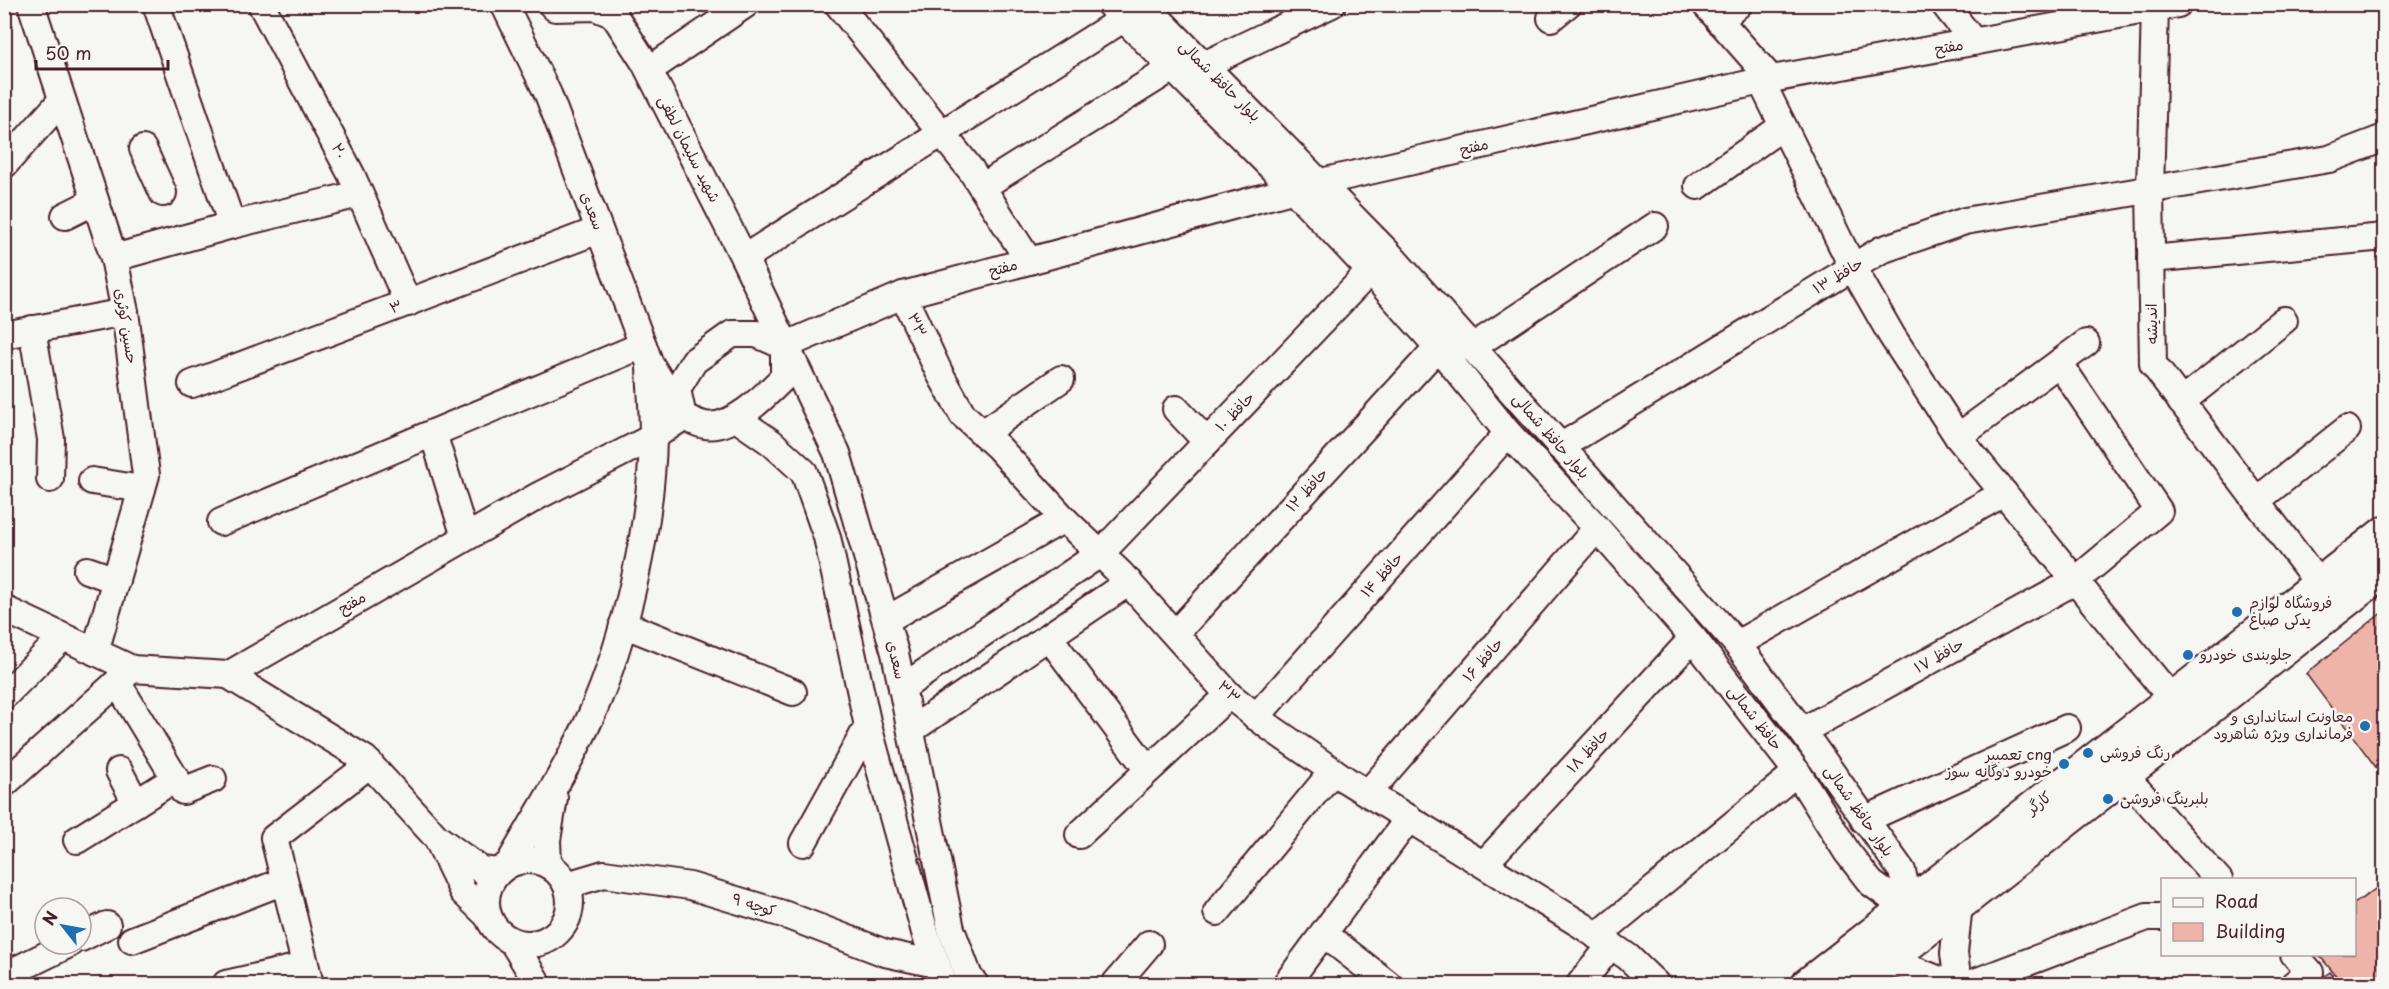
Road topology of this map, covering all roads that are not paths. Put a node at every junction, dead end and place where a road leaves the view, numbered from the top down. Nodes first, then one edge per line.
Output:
1 (31, 4) edge
2 (156, 4) edge
3 (261, 4) edge
4 (504, 4) edge
5 (551, 4) edge
6 (746, 4) edge
7 (838, 4) edge
8 (1332, 4) edge
9 (1739, 4) edge
10 (1944, 4) edge
11 (2167, 7) edge
12 (1136, 8) edge
13 (1712, 13) edge
14 (1974, 42) junction
15 (1204, 65) junction
16 (1171, 69) junction
17 (649, 70) junction
18 (1766, 80) junction
19 (62, 100) junction
20 (1783, 126) junction
21 (941, 133) junction
22 (2382, 144) edge
23 (143, 149) dead end
24 (4, 165) edge
25 (1321, 182) junction
26 (1698, 186) dead end
27 (982, 187) junction
28 (1293, 189) junction
29 (2150, 189) junction
30 (163, 193) dead end
31 (359, 194) junction
32 (95, 201) junction
33 (65, 216) dead end
34 (232, 225) junction
35 (1655, 226) dead end
36 (599, 230) junction
37 (2385, 237) edge
38 (114, 258) junction
39 (744, 258) junction
40 (2151, 259) junction
41 (1029, 261) junction
42 (1852, 268) junction
43 (1370, 271) junction
44 (903, 295) junction
45 (408, 303) junction
46 (125, 312) junction
47 (2284, 320) dead end
48 (32, 329) junction
49 (4, 335) edge
50 (2086, 343) dead end
51 (784, 346) junction
52 (1438, 347) junction
53 (1471, 348) junction
54 (646, 354) junction
55 (2059, 363) junction
56 (1061, 379) dead end
57 (192, 384) dead end
58 (2181, 402) junction
59 (1176, 409) dead end
60 (683, 417) junction
61 (736, 418) junction
62 (2347, 429) dead end
63 (433, 433) junction
64 (983, 433) junction
65 (1508, 434) junction
66 (653, 437) junction
67 (1958, 437) junction
68 (1207, 442) junction
69 (1560, 447) junction
70 (837, 453) junction
71 (804, 472) junction
72 (50, 479) dead end
73 (92, 481) dead end
74 (142, 489) junction
75 (2004, 493) junction
76 (2256, 501) junction
77 (1064, 519) junction
78 (221, 522) dead end
79 (1597, 528) junction
80 (2385, 533) edge
81 (465, 537) junction
82 (1101, 553) junction
83 (87, 570) dead end
84 (2385, 571) edge
85 (116, 580) junction
86 (2075, 581) junction
87 (1129, 582) junction
88 (2319, 584) junction
89 (4, 609) edge
90 (886, 620) junction
91 (623, 624) junction
92 (1176, 633) junction
93 (1049, 637) junction
94 (62, 638) junction
95 (1693, 638) junction
96 (1737, 644) junction
97 (95, 652) junction
98 (124, 675) junction
99 (228, 675) junction
100 (902, 688) junction
101 (793, 692) dead end
102 (1229, 695) junction
103 (4, 696) edge
104 (2172, 699) junction
105 (1256, 717) junction
106 (868, 726) junction
107 (2067, 728) dead end
108 (911, 730) junction
109 (1802, 731) junction
110 (370, 764) junction
111 (1148, 770) junction
112 (119, 771) dead end
113 (1333, 771) junction
114 (1797, 772) junction
115 (2124, 775) junction
116 (176, 778) junction
117 (213, 779) dead end
118 (556, 783) junction
119 (4, 784) edge
120 (1368, 793) junction
121 (136, 803) junction
122 (1409, 818) junction
123 (1864, 820) junction
124 (1079, 835) dead end
125 (436, 837) junction
126 (77, 840) dead end
127 (803, 843) dead end
128 (548, 864) junction
129 (1484, 864) junction
130 (504, 868) junction
131 (2218, 878) edge
132 (284, 881) junction
133 (567, 885) junction
134 (1909, 904) junction
135 (1959, 904) junction
136 (1216, 912) dead end
137 (488, 916) junction
138 (2161, 917) edge
139 (107, 925) dead end
140 (93, 932) edge
141 (1323, 933) junction
142 (553, 936) junction
143 (132, 940) dead end
144 (512, 941) junction
145 (1604, 941) junction
146 (1149, 944) dead end
147 (45, 956) edge
148 (2296, 956) edge
149 (1885, 963) junction
150 (940, 974) edge
151 (308, 975) edge
152 (4, 976) edge
153 (226, 984) edge
154 (540, 984) edge
155 (975, 984) edge
156 (1114, 984) edge
157 (1286, 984) edge
158 (1389, 984) edge
159 (1580, 984) edge
160 (1656, 984) edge
161 (1808, 984) edge
162 (1858, 984) edge
163 (1950, 984) edge
164 (1958, 984) edge
165 (1970, 984) edge
166 (2294, 984) edge

1 - 19 street, حسین کوثری
2 - 34 street
3 - 31 street, ۲۰
4 - 36 street, سعدی
5 - 17 street, شهید سلیمان لطفی
6 - 17 street
7 - 21 street
8 - 15 street
9 - 13 street
10 - 14 street
11 - 14 street, مفتح
11 - 29 street, اندیشه
12 - 15 street, بلوار حافظ شمالی
12 - 16 street, بلوار حافظ شمالی
12 - 21 street
13 - 18 street
14 - 18 street, مفتح
15 - 25 street, بلوار حافظ شمالی
16 - 27 street
16 - 28 street, بلوار حافظ شمالی
17 - 39 street, شهید سلیمان لطفی
18 - 20 street
18 - 25 street, مفتح
19 - 24 street
19 - 32 street, حسین کوثری
20 - 26 street
20 - 42 street
21 - 27 street
21 - 39 street
22 - 29 street, حافظ ۱۳
23 - 30 street
25 - 28 street, مفتح
25 - 53 street, بلوار حافظ شمالی
27 - 41 street
28 - 41 street, مفتح
28 - 43 street, بلوار حافظ شمالی
29 - 40 street, اندیشه
29 - 42 street, حافظ ۱۳
31 - 34 street
31 - 45 street, ۲۰
32 - 33 street
32 - 38 street, حسین کوثری
34 - 38 street
35 - 53 street
36 - 45 street, ۳
36 - 54 street, سعدی
37 - 40 street
38 - 46 street, حسین کوثری
39 - 51 street, شهید سلیمان لطفی
40 - 58 street, اندیشه
41 - 44 street, مفتح
42 - 67 street
42 - 69 street, حافظ ۱۳
43 - 52 street, بلوار حافظ شمالی
43 - 68 street, حافظ ۱۰
44 - 51 street, مفتح
44 - 64 street, ۳۳
45 - 57 street, ۳
46 - 48 street
46 - 74 street, حسین کوثری
47 - 58 street
48 - 49 street
48 - 72 street
50 - 55 street
51 - 60 street
51 - 61 street
51 - 70 street, سعدی
52 - 65 street, بلوار حافظ شمالی
52 - 92 street, حافظ ۱۲
53 - 69 street, بلوار حافظ شمالی
54 - 60 street, سعدی
54 - 63 street
54 - 66 street
55 - 67 street
55 - 86 street, حافظ ۱۷
56 - 64 street
58 - 76 street, اندیشه
59 - 68 street
60 - 61 street
60 - 66 street, مفتح
61 - 71 street
62 - 76 street
63 - 78 street
63 - 81 street
64 - 77 street, ۳۳
65 - 79 street, بلوار حافظ شمالی
65 - 105 street, حافظ ۱۴
66 - 81 street, مفتح
66 - 91 street
67 - 75 street
68 - 82 street, حافظ ۱۰
69 - 96 street, بلوار حافظ شمالی
70 - 71 street
70 - 90 street, سعدی
71 - 106 street
73 - 74 street
74 - 85 street, حسین کوثری
75 - 86 street
75 - 96 street
76 - 88 street, اندیشه
77 - 82 street, ۳۳
77 - 90 street
79 - 95 street, حافظ شمالی
79 - 120 street, حافظ ۱۶
80 - 88 main road, کارگر
81 - 99 street, مفتح
82 - 87 street, ۳۳
82 - 100 street, حافظ ۱۰
83 - 85 street
84 - 115 main road, کارگر
85 - 97 street, حسین کوثری
86 - 104 street
86 - 109 street, حافظ ۱۷
87 - 92 street, ۳۳
87 - 93 street
88 - 104 main road, کارگر
89 - 94 street
90 - 100 street, سعدی
91 - 101 street
91 - 118 street
92 - 102 street, ۳۳
93 - 108 street
93 - 111 street
94 - 97 street
94 - 103 street
95 - 114 street, حافظ شمالی
95 - 129 street, حافظ ۱۸
96 - 109 street, بلوار حافظ شمالی
97 - 98 street
98 - 99 street
98 - 116 street
98 - 119 street
99 - 110 street
100 - 108 street, سعدی
102 - 105 street, ۳۳
102 - 111 street
104 - 134 main road, کارگر
105 - 113 street, ۳۳
106 - 127 street
106 - 150 street
107 - 123 street
108 - 155 street, سعدی
109 - 123 street, بلوار حافظ شمالی
110 - 125 street
110 - 132 street
111 - 124 street
112 - 121 street
113 - 120 street, ۳۳
113 - 136 street
114 - 134 street, حافظ شمالی
114 - 145 street
115 - 131 street
115 - 135 main road, کارگر
116 - 117 street
116 - 121 street
118 - 128 street
118 - 130 street
120 - 122 street, ۳۳
121 - 126 street
122 - 129 street, ۳۳
122 - 141 street
123 - 134 street, بلوار حافظ شمالی
125 - 130 street
125 - 137 street
128 - 130 street
128 - 133 street
129 - 145 street, ۳۳
130 - 137 street
132 - 143 street
132 - 151 street
133 - 142 street
133 - 150 street, کوچه ۹
134 - 161 main road, کارگر
135 - 149 main road, کارگر
135 - 164 street
137 - 144 street
138 - 165 street
139 - 140 street
141 - 157 street
141 - 158 street
142 - 144 street
142 - 154 street
144 - 154 street
145 - 159 street
145 - 160 street, ۳۳
146 - 156 street
147 - 152 street
148 - 166 street
149 - 162 main road, کارگر
149 - 163 street
151 - 153 street

